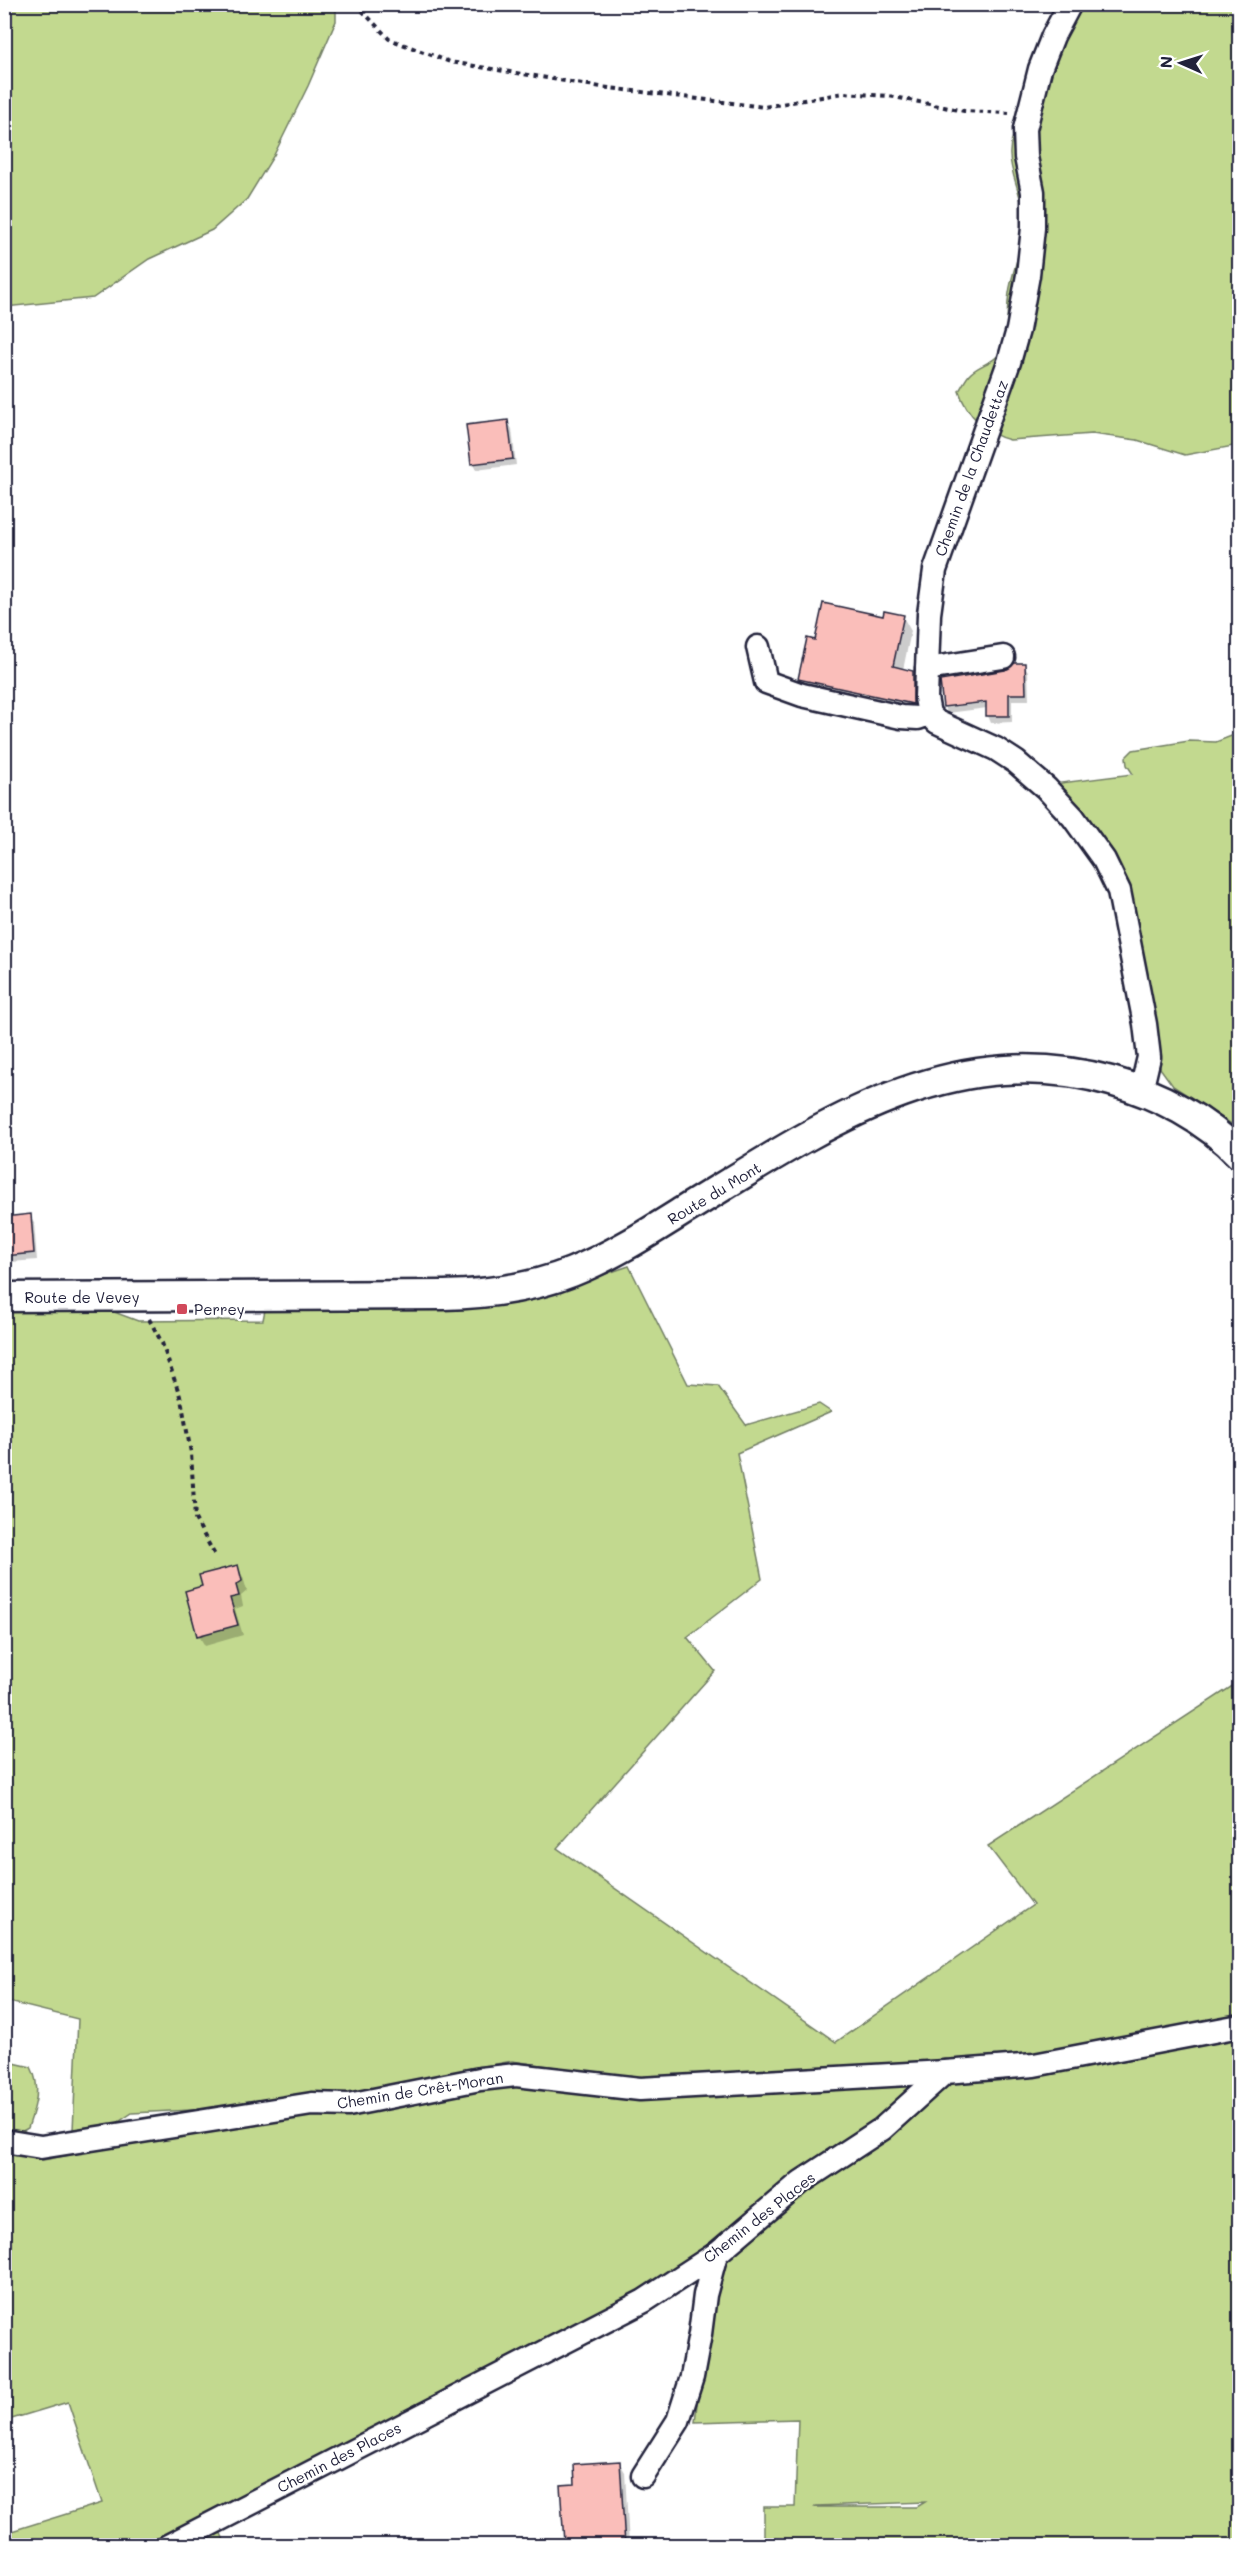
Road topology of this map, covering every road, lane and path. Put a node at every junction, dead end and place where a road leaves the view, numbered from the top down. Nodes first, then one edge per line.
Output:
1 (356, 4) edge
2 (1071, 4) edge
3 (1028, 113) junction
4 (759, 647) dead end
5 (1003, 657) dead end
6 (927, 669) junction
7 (929, 714) junction
8 (1141, 1091) junction
9 (1239, 1155) edge
10 (149, 1297) junction
11 (4, 1298) edge
12 (216, 1557) dead end
13 (1239, 2026) edge
14 (945, 2072) junction
15 (4, 2141) edge
16 (716, 2254) junction
17 (643, 2476) dead end
18 (168, 2546) edge

1 - 3 path
2 - 3 street, Chemin de la Chaudettaz
3 - 6 street, Chemin de la Chaudettaz
4 - 7 street
5 - 6 street
6 - 7 street, Chemin de la Chaudettaz
7 - 8 street
8 - 9 main road, Route du Mont
8 - 10 main road, Route du Mont
10 - 11 main road, Route de Vevey
10 - 12 path
13 - 14 street
14 - 15 street, Chemin de Crêt-Moran
14 - 16 street, Chemin des Places
16 - 17 street
16 - 18 street, Chemin des Places

